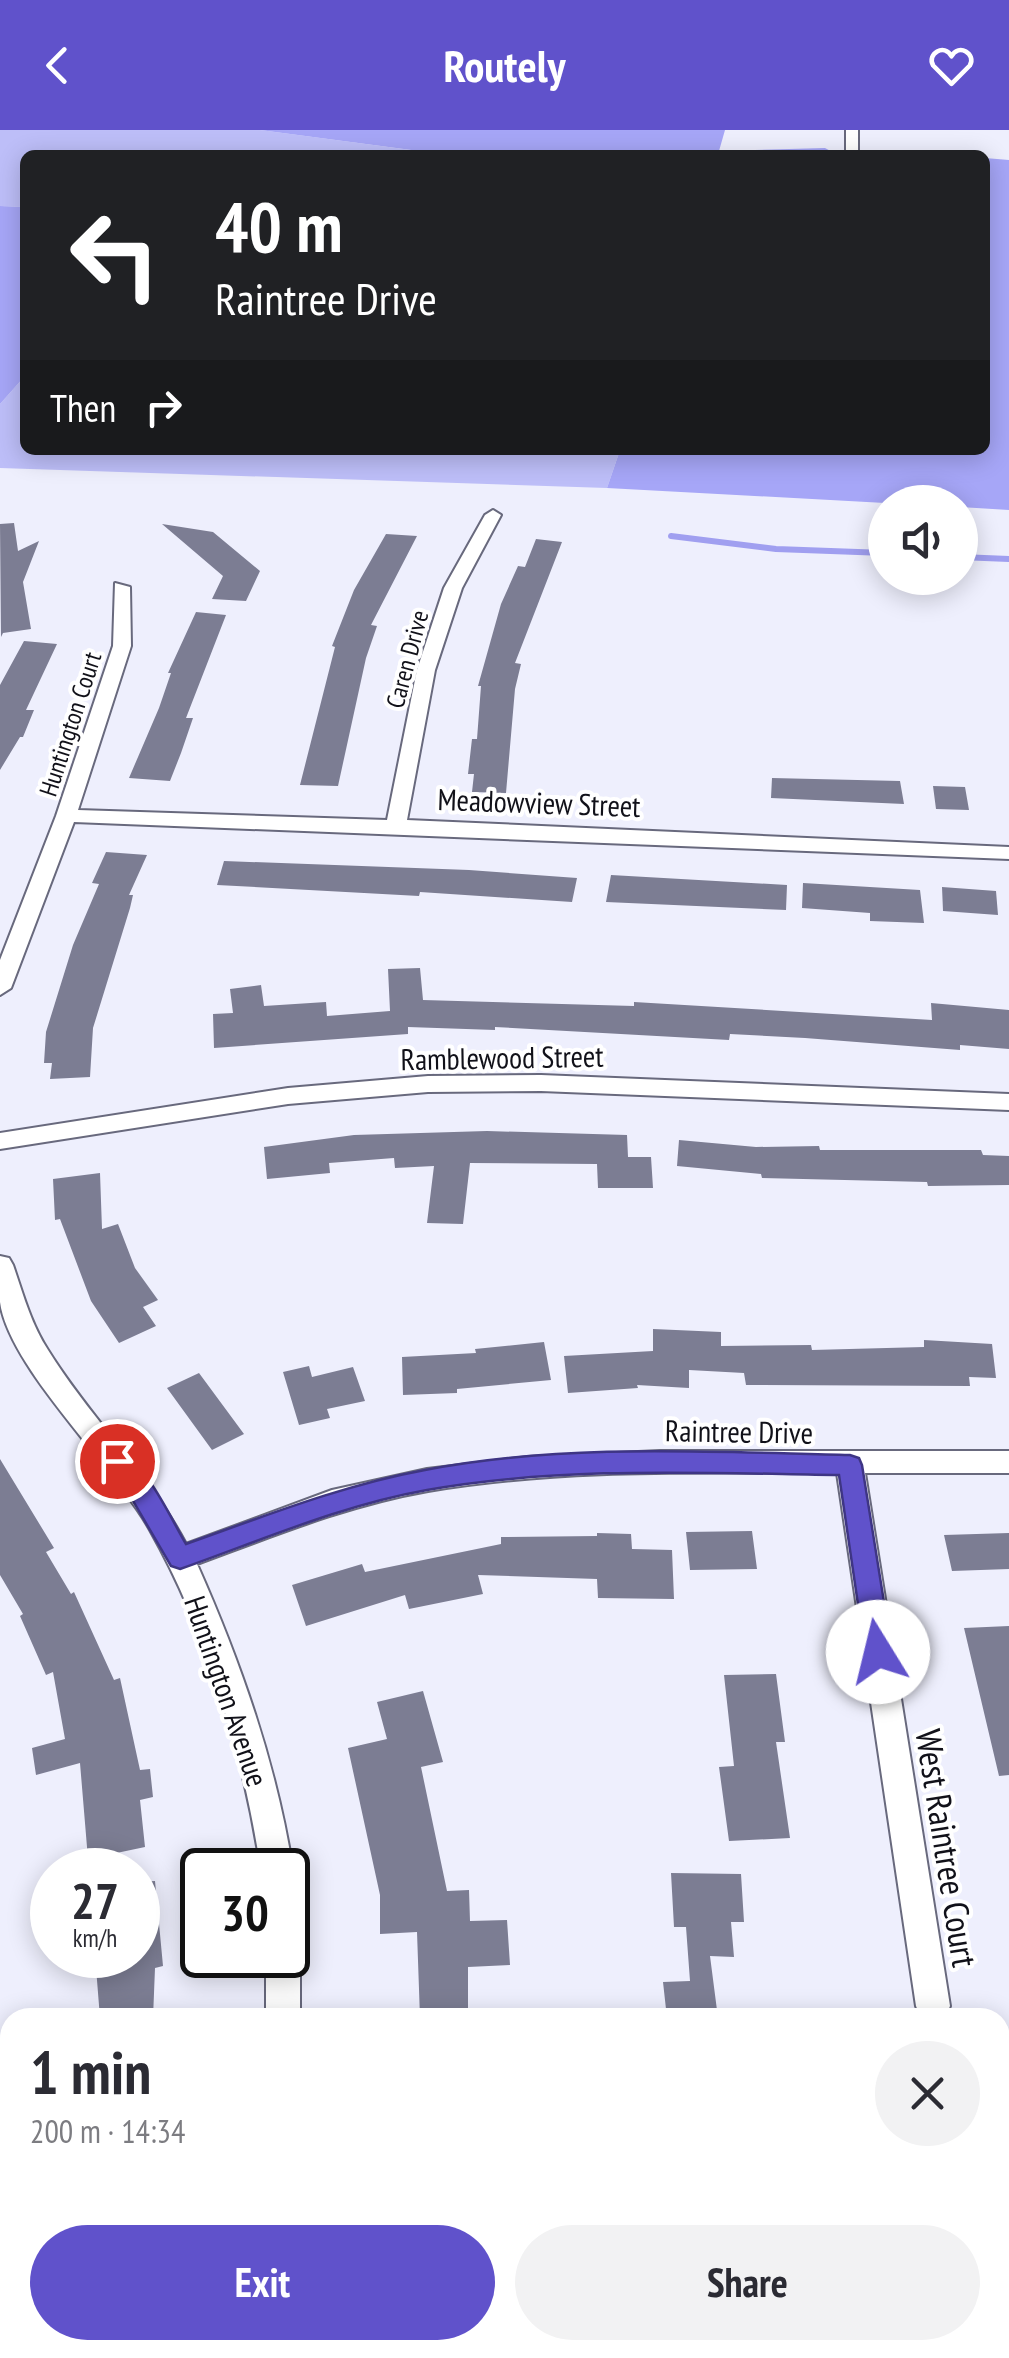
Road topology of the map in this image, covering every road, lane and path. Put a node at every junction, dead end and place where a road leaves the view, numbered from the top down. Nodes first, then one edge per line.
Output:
1 (493, 515) dead end
2 (120, 587) dead end
3 (66, 816) junction
4 (396, 826) junction
5 (1009, 853) edge
6 (0, 988) edge
7 (1009, 1102) edge
8 (0, 1142) edge
9 (0, 1265) edge
10 (1009, 1462) edge
11 (850, 1465) junction
12 (180, 1558) junction
13 (274, 1848) edge
14 (283, 1978) edge
15 (934, 2006) dead end
16 (283, 2008) edge

1 - 4 street, Caren Drive
2 - 3 street, Huntington Court
3 - 4 street, Meadowview Street
3 - 6 street
4 - 5 street, Meadowview Street
7 - 8 street, Ramblewood Street
9 - 12 street, Huntington Avenue
10 - 11 street, Raintree Drive
11 - 12 street, Raintree Drive
11 - 15 street, West Raintree Court
12 - 13 street, Huntington Avenue
14 - 16 street

